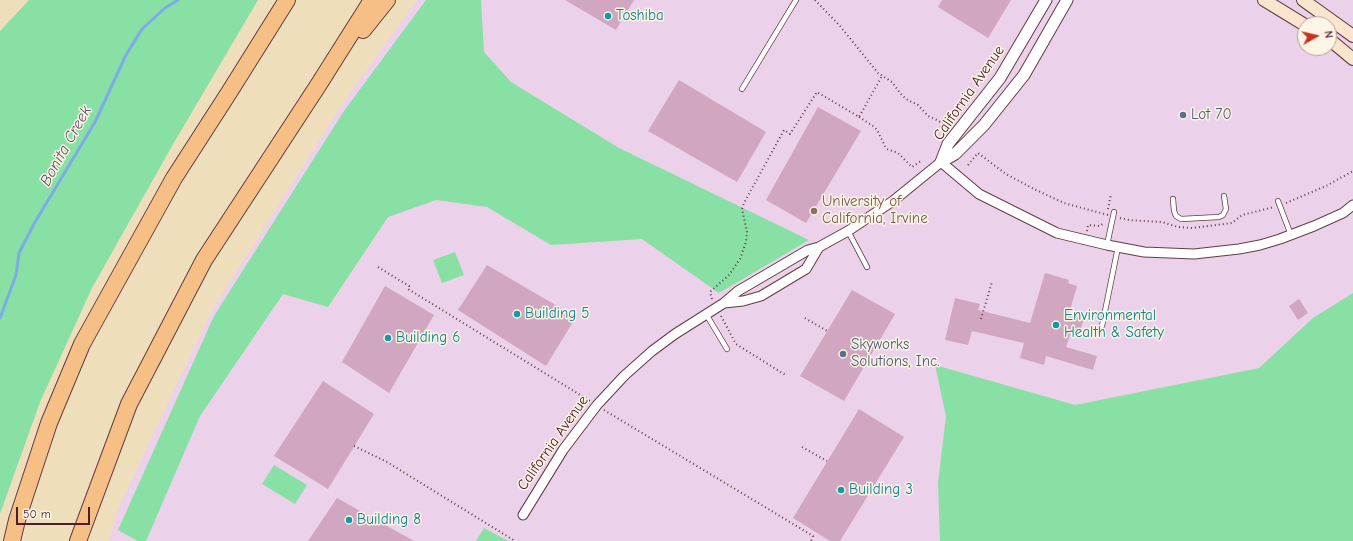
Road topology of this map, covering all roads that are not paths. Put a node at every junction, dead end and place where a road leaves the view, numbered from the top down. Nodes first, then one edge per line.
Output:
1 (372, 0) edge
2 (387, 0) edge
3 (796, 0) edge
4 (1046, 0) edge
5 (1067, 0) edge
6 (1264, 0) edge
7 (1303, 0) edge
8 (283, 4) edge
9 (1297, 20) edge
10 (1353, 36) edge
11 (1337, 46) edge
12 (1353, 59) edge
13 (319, 84) junction
14 (742, 89) dead end
15 (941, 162) junction
16 (1224, 196) dead end
17 (1173, 199) dead end
18 (1278, 203) road end
19 (1353, 205) edge
20 (1113, 214) road end
21 (848, 231) junction
22 (1290, 235) junction
23 (1107, 245) junction
24 (819, 247) junction
25 (1118, 248) junction
26 (867, 267) dead end
27 (724, 303) junction
28 (706, 314) junction
29 (1102, 326) dead end
30 (727, 349) dead end
31 (523, 515) dead end
32 (12, 541) edge
33 (78, 541) edge

1 - 13 highway
2 - 13 highway
3 - 14 lane
4 - 15 street, California Avenue
5 - 15 street, California Avenue
6 - 9 main road
7 - 10 main road
8 - 32 highway
11 - 12 main road
13 - 33 highway
15 - 21 street, California Avenue
15 - 23 street
16 - 17 lane
18 - 22 lane
19 - 22 street
20 - 23 lane
21 - 24 street, California Avenue
21 - 26 lane
22 - 25 street
23 - 25 street
24 - 27 street, California Avenue
24 - 27 street, California Avenue
25 - 29 lane
27 - 28 street, California Avenue
28 - 30 lane
28 - 31 street, California Avenue

